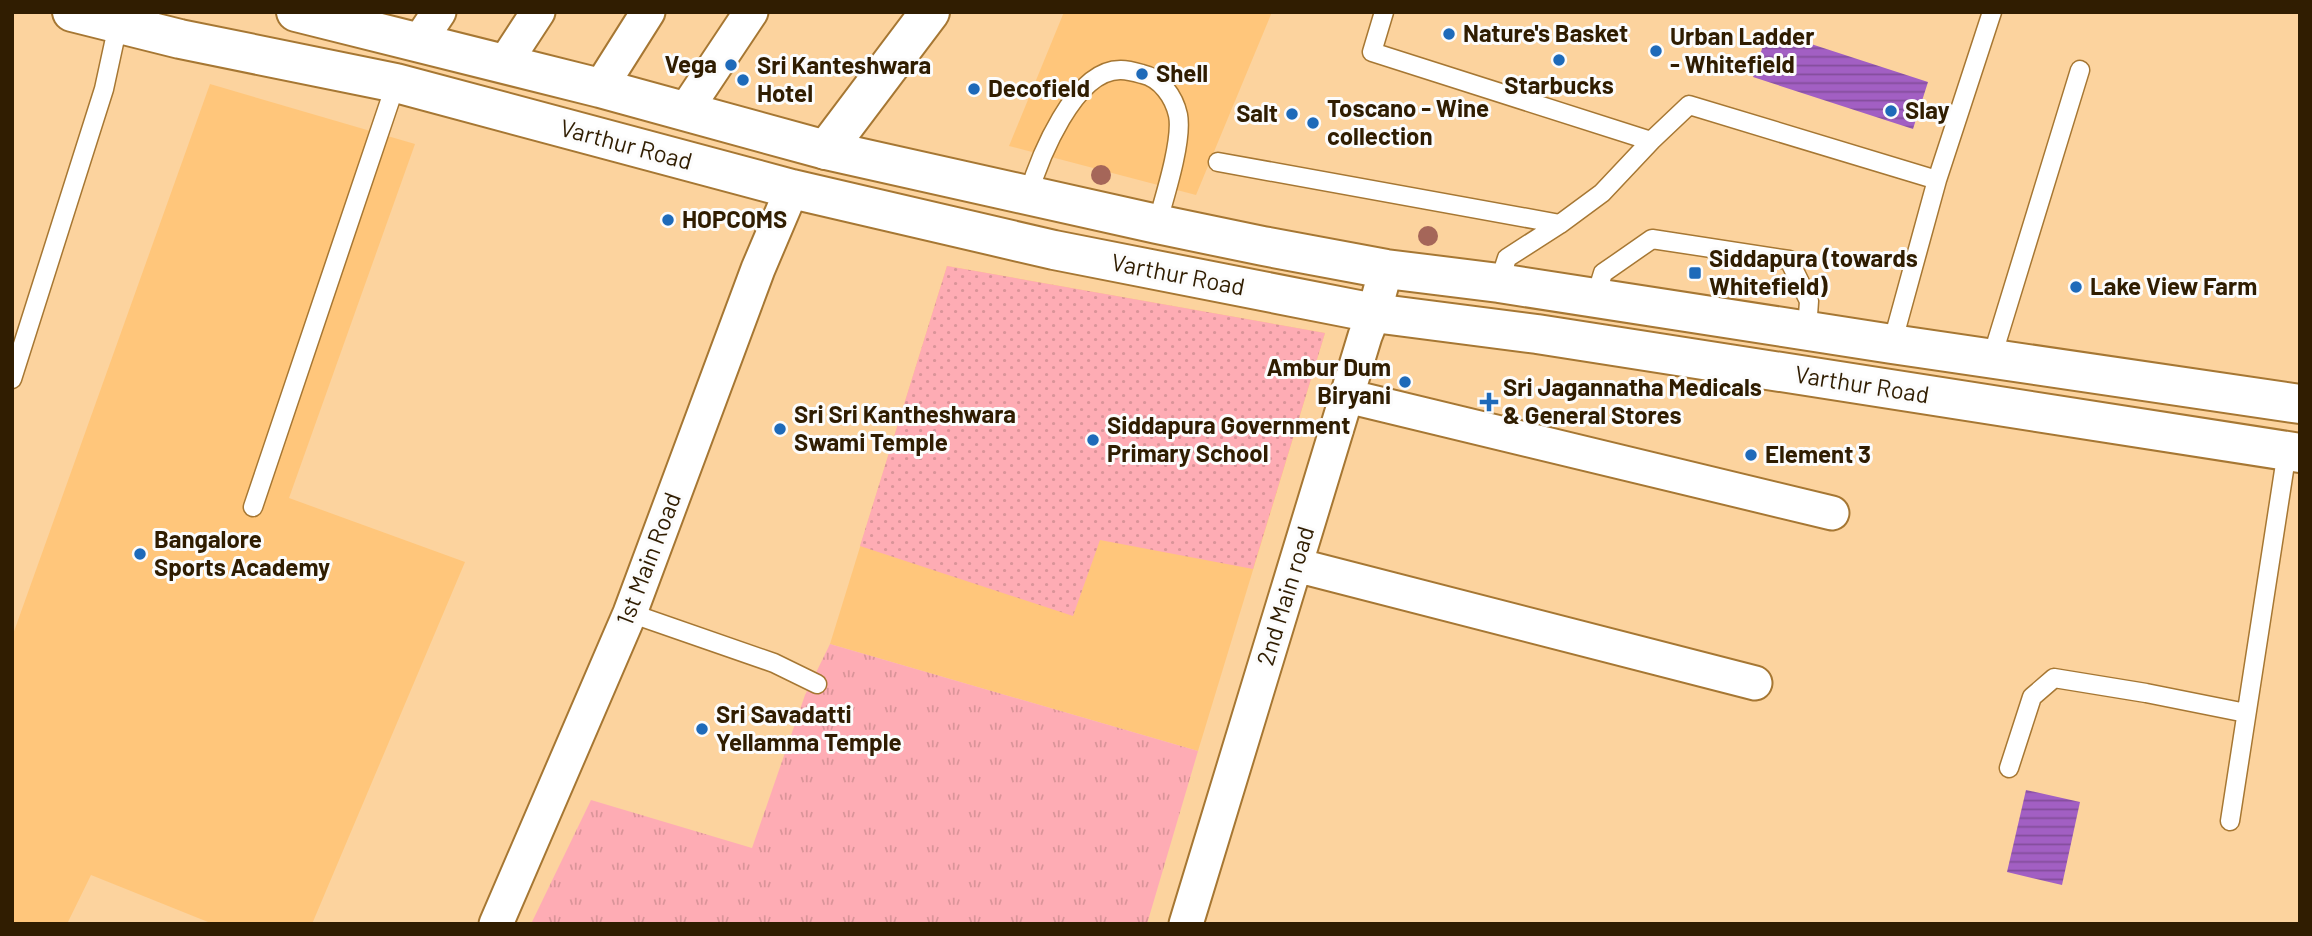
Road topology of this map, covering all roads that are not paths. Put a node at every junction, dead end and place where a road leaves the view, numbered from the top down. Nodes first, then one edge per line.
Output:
1 (72, 12) edge
2 (538, 12) edge
3 (648, 12) edge
4 (751, 12) edge
5 (930, 12) edge
6 (1384, 12) edge
7 (1992, 12) edge
8 (299, 13) edge
9 (370, 20) edge
10 (121, 24) junction
11 (429, 27) edge
12 (504, 64) junction
13 (2080, 69) dead end
14 (396, 83) junction
15 (600, 88) junction
16 (685, 111) junction
17 (1651, 141) junction
18 (827, 150) junction
19 (1218, 162) dead end
20 (1937, 180) junction
21 (792, 189) junction
22 (1028, 196) junction
23 (1157, 224) junction
24 (1560, 224) junction
25 (1386, 269) junction
26 (1499, 283) junction
27 (1595, 299) junction
28 (1374, 313) junction
29 (1807, 330) junction
30 (1892, 344) junction
31 (1992, 357) junction
32 (12, 379) edge
33 (1347, 396) junction
34 (2300, 404) edge
35 (2293, 452) edge
36 (253, 507) dead end
37 (1832, 513) dead end
38 (1296, 565) junction
39 (630, 613) junction
40 (1755, 683) dead end
41 (817, 684) dead end
42 (2246, 713) junction
43 (2009, 768) dead end
44 (2230, 821) dead end
45 (496, 924) edge
46 (1186, 924) edge

1 - 10 main road, Varthur Road
2 - 12 street
3 - 15 street
4 - 16 street
5 - 18 main road
6 - 17 lane
7 - 20 lane
8 - 9 main road, Varthur Road
9 - 11 main road, Varthur Road
10 - 14 main road, Varthur Road
10 - 32 lane
11 - 12 main road, Varthur Road
12 - 15 main road, Varthur Road
13 - 31 lane
14 - 21 main road, Varthur Road
14 - 36 lane
15 - 16 main road, Varthur Road
16 - 18 main road, Varthur Road
17 - 20 lane
17 - 24 lane
18 - 22 main road, Varthur Road
19 - 24 lane
20 - 30 lane
21 - 28 main road, Varthur Road
21 - 39 street, 1st Main Road
22 - 23 main road, Varthur Road
22 - 23 lane
23 - 25 main road, Varthur Road
24 - 26 lane
25 - 26 main road, Varthur Road
25 - 28 street, 2nd Main road
26 - 27 main road, Varthur Road
27 - 29 main road, Varthur Road
27 - 29 lane
28 - 33 street, 2nd Main road
28 - 35 main road, Varthur Road
29 - 30 main road, Varthur Road
30 - 31 main road, Varthur Road
31 - 34 main road, Varthur Road
33 - 37 street
33 - 38 street, 2nd Main road
35 - 42 lane
38 - 40 street
38 - 46 street, 2nd Main road
39 - 41 lane
39 - 45 street, 1st Main Road
42 - 43 lane
42 - 44 lane

